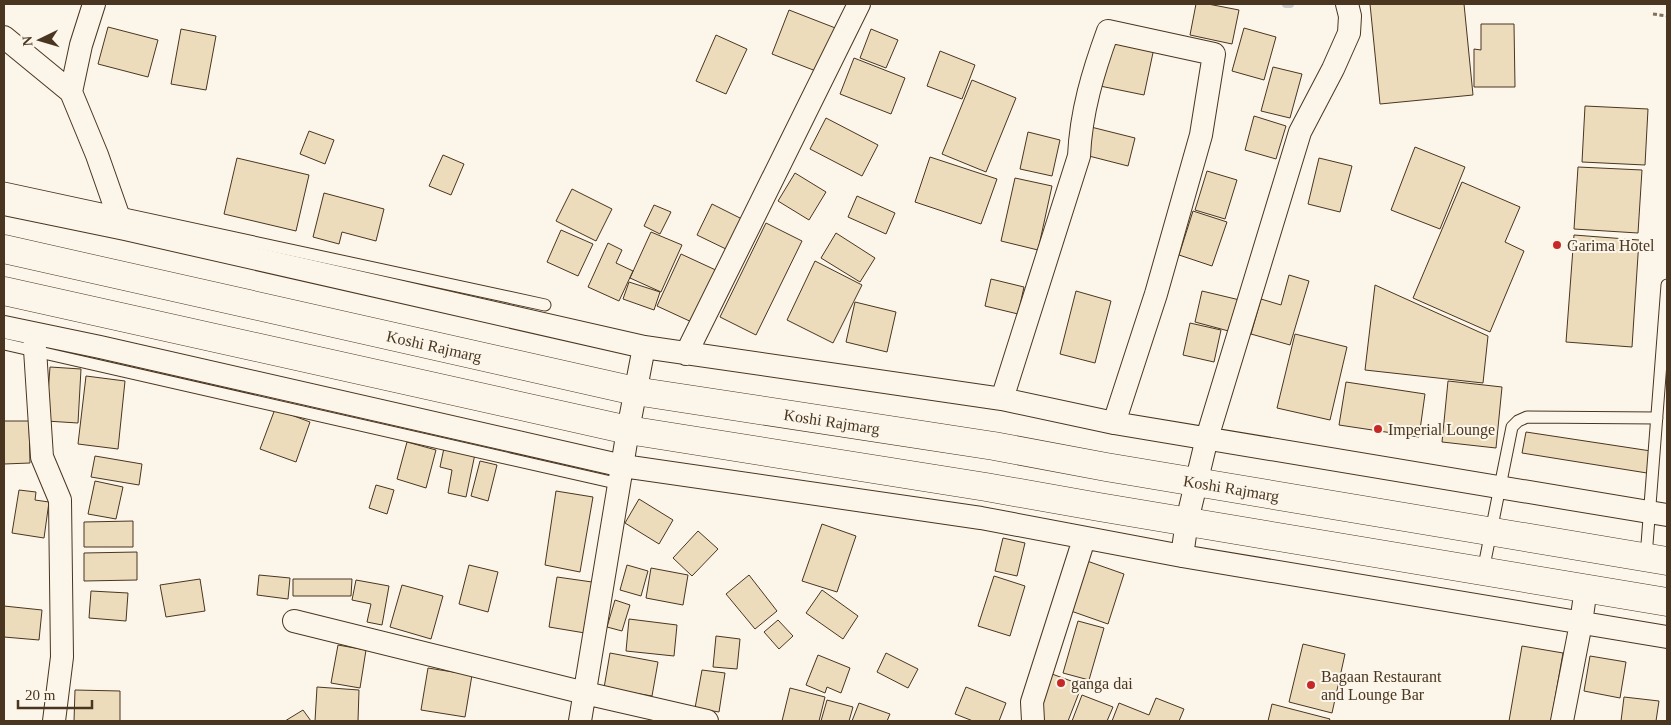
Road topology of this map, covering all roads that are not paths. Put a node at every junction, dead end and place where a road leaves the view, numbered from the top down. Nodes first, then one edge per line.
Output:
1 (94, 4) edge
2 (860, 4) edge
3 (1348, 4) edge
4 (4, 37) edge
5 (71, 92) junction
6 (4, 188) edge
7 (4, 204) edge
8 (121, 221) junction
9 (4, 249) edge
10 (1667, 285) edge
11 (4, 291) edge
12 (545, 305) dead end
13 (4, 327) edge
14 (35, 342) junction
15 (4, 344) edge
16 (644, 347) junction
17 (686, 354) junction
18 (635, 391) junction
19 (1002, 400) junction
20 (1658, 418) junction
21 (1114, 423) junction
22 (628, 430) junction
23 (1207, 438) junction
24 (621, 474) junction
25 (1197, 481) junction
26 (1500, 487) junction
27 (1659, 514) edge
28 (1187, 521) junction
29 (1491, 531) junction
30 (1084, 539) junction
31 (1182, 556) junction
32 (1657, 559) edge
33 (1483, 571) junction
34 (1586, 588) junction
35 (1667, 602) edge
36 (294, 621) dead end
37 (1581, 623) junction
38 (1667, 637) edge
39 (585, 693) junction
40 (54, 721) edge
41 (580, 721) edge
42 (707, 721) edge
43 (1032, 721) edge
44 (1562, 721) edge

1 - 5 street
2 - 17 street
3 - 23 street
4 - 5 street
5 - 8 street
6 - 8 lane
7 - 8 street
8 - 12 lane
8 - 16 street
9 - 18 main road, Koshi Rajmarg
10 - 20 lane
11 - 22 main road
13 - 14 street
14 - 15 lane
14 - 24 street
14 - 40 street
16 - 17 street
16 - 18 street
17 - 19 street
18 - 22 street
18 - 25 main road, Koshi Rajmarg
19 - 21 street
19 - 21 street
20 - 26 lane
20 - 27 lane
21 - 23 street
22 - 24 street
22 - 28 main road
23 - 25 street
23 - 26 street
24 - 30 street
24 - 39 street
25 - 28 street
25 - 29 main road, Koshi Rajmarg
26 - 27 street
26 - 29 lane
27 - 32 lane
28 - 31 street
28 - 33 main road
29 - 32 main road, Koshi Rajmarg
29 - 33 lane
30 - 31 street
30 - 43 street
31 - 37 street
33 - 34 main road
34 - 35 main road
34 - 37 street
36 - 39 street
37 - 38 street
37 - 44 street
39 - 41 street
39 - 42 street

